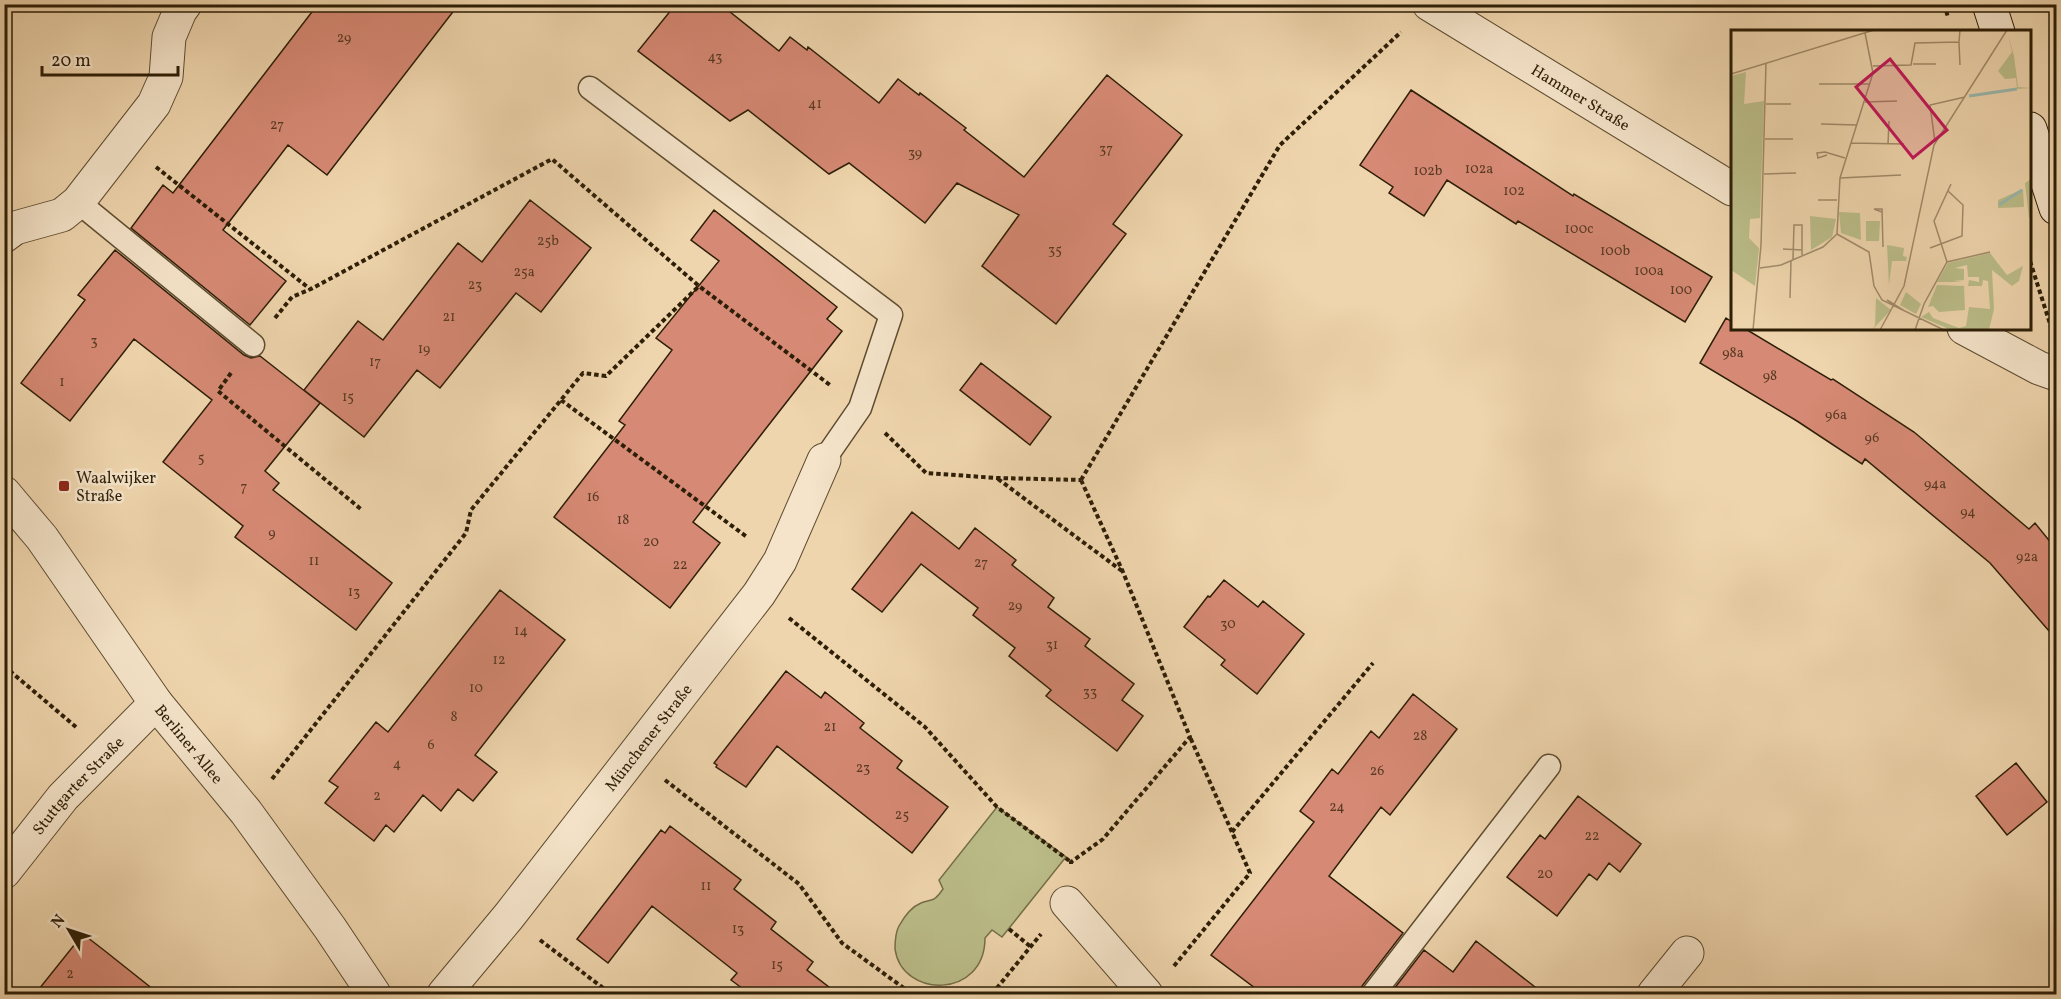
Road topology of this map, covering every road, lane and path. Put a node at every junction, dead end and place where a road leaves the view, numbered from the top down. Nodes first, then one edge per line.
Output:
1 (185, 4) edge
2 (1429, 4) edge
3 (1989, 4) edge
4 (1406, 27) dead end
5 (1997, 30) edge
6 (590, 88) dead end
7 (2031, 132) edge
8 (124, 142) junction
9 (1731, 188) edge
10 (78, 202) junction
11 (2056, 208) edge
12 (4, 236) edge
13 (2031, 264) edge
14 (699, 286) junction
15 (311, 289) junction
16 (1968, 330) edge
17 (2053, 332) dead end
18 (253, 345) junction
19 (2056, 374) edge
20 (561, 400) junction
21 (860, 408) junction
22 (824, 460) joint
23 (998, 478) junction
24 (1081, 480) junction
25 (4, 493) edge
26 (362, 510) dead end
27 (780, 561) junction
28 (1123, 572) junction
29 (759, 594) junction
30 (1373, 663) dead end
31 (4, 666) edge
32 (156, 703) junction
33 (1190, 736) junction
34 (106, 753) junction
35 (634, 757) junction
36 (1549, 766) dead end
37 (246, 812) junction
38 (1232, 832) junction
39 (1071, 862) junction
40 (4, 872) edge
41 (1066, 903) junction
42 (509, 915) junction
43 (1009, 928) dead end
44 (1031, 947) junction
45 (1687, 952) dead end
46 (1171, 969) dead end
47 (374, 994) edge
48 (444, 994) edge
49 (611, 994) edge
50 (912, 994) edge
51 (992, 994) edge
52 (1146, 994) edge
53 (1372, 994) edge
54 (1654, 994) edge

1 - 8 street
2 - 9 street, Hammer Straße
3 - 5 street
4 - 24 path
6 - 21 lane
7 - 11 street
8 - 10 street
8 - 15 path
10 - 12 street
10 - 18 lane
13 - 17 path
14 - 15 path
14 - 20 path
14 - 21 path
15 - 18 path
16 - 19 street
18 - 26 path
20 - 27 path
20 - 37 path
21 - 22 lane
21 - 23 path
22 - 27 street, Münchener Straße
23 - 24 path
23 - 28 path
24 - 28 path
25 - 32 street, Berliner Allee
27 - 29 street, Münchener Straße
28 - 33 path
29 - 35 street, Münchener Straße
29 - 39 path
30 - 38 path
31 - 34 path
32 - 34 street, Stuttgarter Straße
32 - 37 street, Berliner Allee
33 - 38 path
33 - 39 path
34 - 40 street, Stuttgarter Straße
35 - 42 street, Münchener Straße
35 - 50 path
36 - 53 lane
37 - 47 street, Berliner Allee
38 - 46 path
39 - 41 path
41 - 44 path
41 - 52 street
42 - 48 street, Münchener Straße
42 - 49 path
43 - 44 path
44 - 51 path
45 - 54 street

